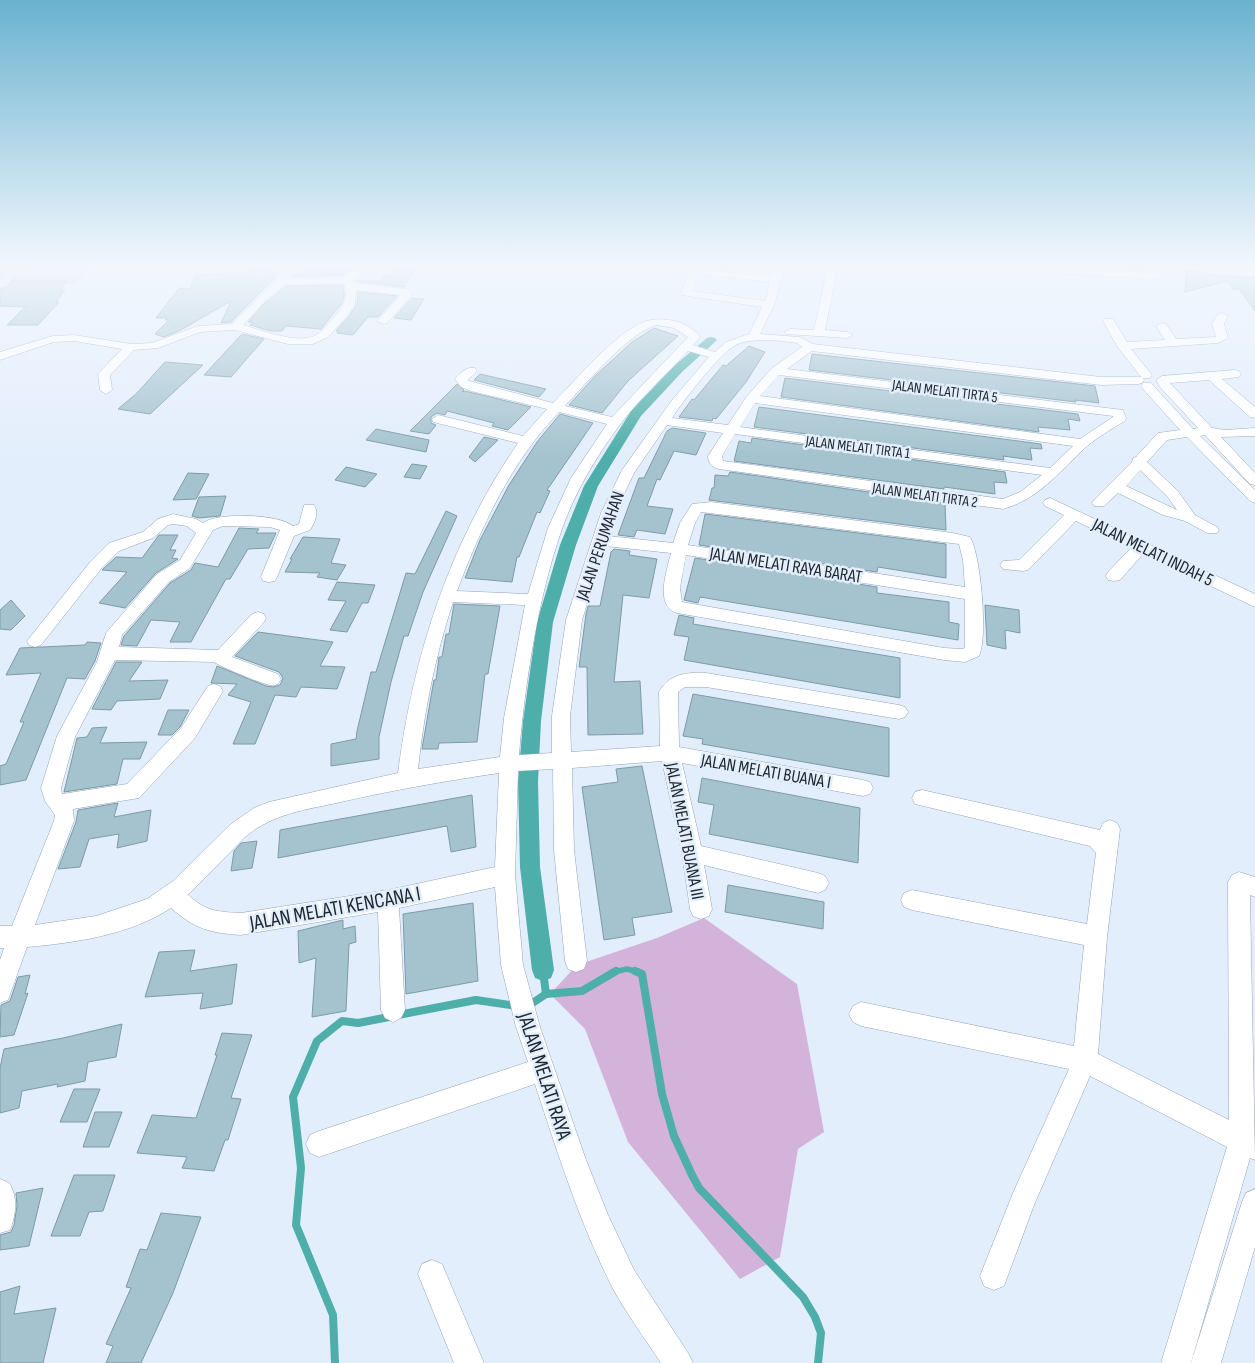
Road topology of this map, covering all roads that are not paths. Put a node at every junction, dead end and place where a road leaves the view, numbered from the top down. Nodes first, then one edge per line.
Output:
1 (196, 330) edge
2 (245, 330) edge
3 (328, 330) edge
4 (640, 330) edge
5 (686, 330) edge
6 (757, 330) edge
7 (820, 330) edge
8 (1114, 330) edge
9 (1164, 330) edge
10 (1220, 330) edge
11 (755, 333) junction
12 (819, 334) junction
13 (847, 335) dead end
14 (1173, 343) junction
15 (690, 344) junction
16 (1123, 346) junction
17 (810, 347) junction
18 (132, 348) junction
19 (714, 354) junction
20 (0, 356) edge
21 (470, 371) dead end
22 (776, 371) junction
23 (1235, 374) dead end
24 (1212, 376) junction
25 (1144, 380) junction
26 (1163, 382) junction
27 (106, 390) dead end
28 (751, 399) junction
29 (557, 407) junction
30 (1114, 412) joint
31 (1255, 414) edge
32 (438, 419) dead end
33 (664, 421) junction
34 (615, 422) junction
35 (732, 431) junction
36 (1255, 432) edge
37 (1216, 435) junction
38 (1193, 437) junction
39 (526, 441) junction
40 (1083, 443) junction
41 (1138, 461) junction
42 (1052, 472) junction
43 (1255, 481) edge
44 (1117, 487) junction
45 (1255, 498) edge
46 (1050, 503) dead end
47 (1099, 503) dead end
48 (309, 508) dead end
49 (1074, 514) junction
50 (1190, 518) junction
51 (1212, 530) dead end
52 (204, 531) junction
53 (288, 533) junction
54 (600, 540) junction
55 (1141, 547) junction
56 (679, 549) junction
57 (1008, 565) dead end
58 (1114, 576) dead end
59 (269, 577) dead end
60 (972, 594) junction
61 (448, 596) junction
62 (534, 600) junction
63 (1255, 601) edge
64 (258, 618) dead end
65 (35, 640) dead end
66 (110, 653) junction
67 (221, 658) junction
68 (272, 679) dead end
69 (214, 691) dead end
70 (899, 712) dead end
71 (670, 753) junction
72 (558, 761) junction
73 (514, 763) junction
74 (407, 780) junction
75 (863, 788) dead end
76 (922, 798) dead end
77 (59, 804) junction
78 (692, 853) junction
79 (505, 875) junction
80 (818, 883) dead end
81 (1255, 887) edge
82 (171, 895) junction
83 (388, 900) junction
84 (912, 900) dead end
85 (701, 909) dead end
86 (9, 937) edge
87 (1096, 937) junction
88 (576, 961) dead end
89 (0, 992) edge
90 (1248, 994) edge
91 (393, 1010) dead end
92 (861, 1014) dead end
93 (1085, 1060) junction
94 (542, 1070) junction
95 (319, 1144) dead end
96 (1249, 1144) edge
97 (0, 1192) edge
98 (1255, 1202) edge
99 (0, 1220) edge
100 (432, 1274) dead end
101 (994, 1276) dead end
102 (469, 1363) edge
103 (678, 1363) edge
104 (1176, 1363) edge
105 (1206, 1363) edge

1 - 18 street
2 - 3 street
4 - 29 street
5 - 15 street
6 - 11 street
7 - 12 street
8 - 16 street
9 - 14 street
10 - 14 street
11 - 12 street
11 - 17 street
11 - 19 street, JALAN PERUMAHAN
12 - 13 street
14 - 16 street
15 - 19 street
15 - 34 street
16 - 25 street
17 - 22 street
17 - 25 street
18 - 20 street
18 - 27 street
19 - 33 street, JALAN PERUMAHAN
21 - 29 street
22 - 28 street
22 - 30 street, JALAN MELATI TIRTA 5
23 - 24 street
24 - 26 street
24 - 31 street
25 - 26 street
25 - 38 street
26 - 37 street
28 - 35 street
28 - 40 street
29 - 34 street
29 - 39 street
30 - 40 street, JALAN MELATI TIRTA 2
32 - 39 street
33 - 35 street, JALAN MELATI TIRTA 1
33 - 54 street, JALAN PERUMAHAN
34 - 62 street
35 - 42 street, JALAN MELATI TIRTA 1
35 - 42 street, JALAN MELATI TIRTA 2
36 - 37 street
37 - 38 street
37 - 43 street
38 - 41 street
38 - 45 street
39 - 61 street
40 - 42 street, JALAN MELATI TIRTA 2
41 - 44 street
41 - 50 street
44 - 47 street
44 - 50 street
46 - 49 street, JALAN MELATI INDAH 5
48 - 53 street
49 - 55 street, JALAN MELATI INDAH 5
49 - 57 street
50 - 51 street
52 - 53 street
52 - 65 street
52 - 66 street
53 - 59 street
54 - 56 street, JALAN MELATI RAYA BARAT
54 - 72 street, JALAN PERUMAHAN
55 - 58 street
55 - 63 street, JALAN MELATI INDAH 5
56 - 60 street, JALAN MELATI RAYA BARAT
56 - 60 street
56 - 60 street
61 - 62 street
61 - 74 street
62 - 73 street
64 - 67 street
66 - 67 street
66 - 77 street
67 - 68 street
69 - 77 street
70 - 71 street, JALAN MELATI BUANA III
71 - 72 street, JALAN MELATI BUANA I
71 - 75 street, JALAN MELATI BUANA I
71 - 78 street, JALAN MELATI BUANA III
72 - 73 street, JALAN MELATI BUANA I
72 - 88 street
73 - 74 street, JALAN MELATI BUANA I
73 - 79 street, JALAN MELATI RAYA
74 - 82 street, JALAN MELATI BUANA I
76 - 87 street
77 - 86 street
78 - 80 street
78 - 85 street, JALAN MELATI BUANA III
79 - 83 street, JALAN MELATI KENCANA I
79 - 94 street, JALAN MELATI RAYA
81 - 90 street
82 - 83 street, JALAN MELATI KENCANA I
82 - 86 street, JALAN MELATI BUANA I
83 - 91 street
84 - 87 street
86 - 89 street
87 - 93 street
90 - 96 street
92 - 93 street
93 - 96 street
93 - 101 street
94 - 95 street
94 - 103 street, JALAN MELATI RAYA
96 - 104 street
97 - 99 street
98 - 105 street
100 - 102 street

